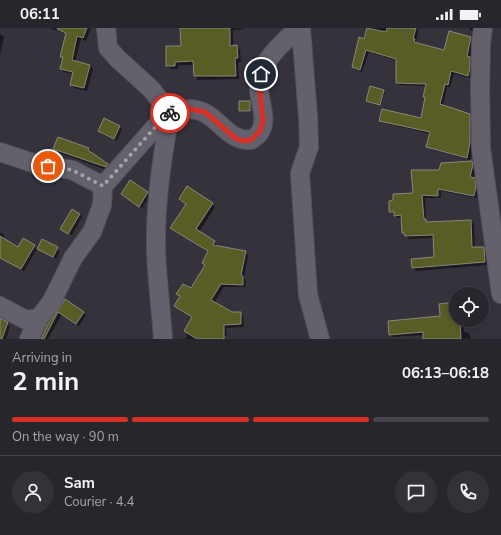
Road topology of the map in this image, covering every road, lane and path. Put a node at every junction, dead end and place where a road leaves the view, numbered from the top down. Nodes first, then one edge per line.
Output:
1 (106, 28) edge
2 (299, 28) edge
3 (483, 28) edge
4 (170, 113) junction
5 (0, 152) edge
6 (103, 186) junction
7 (501, 294) edge
8 (0, 306) edge
9 (39, 318) junction
10 (29, 339) edge
11 (163, 339) edge
12 (320, 339) edge

1 - 4 street
2 - 4 street
2 - 12 street
3 - 7 street
4 - 6 street
4 - 11 street
5 - 6 street
6 - 9 street
8 - 9 street
9 - 10 street

